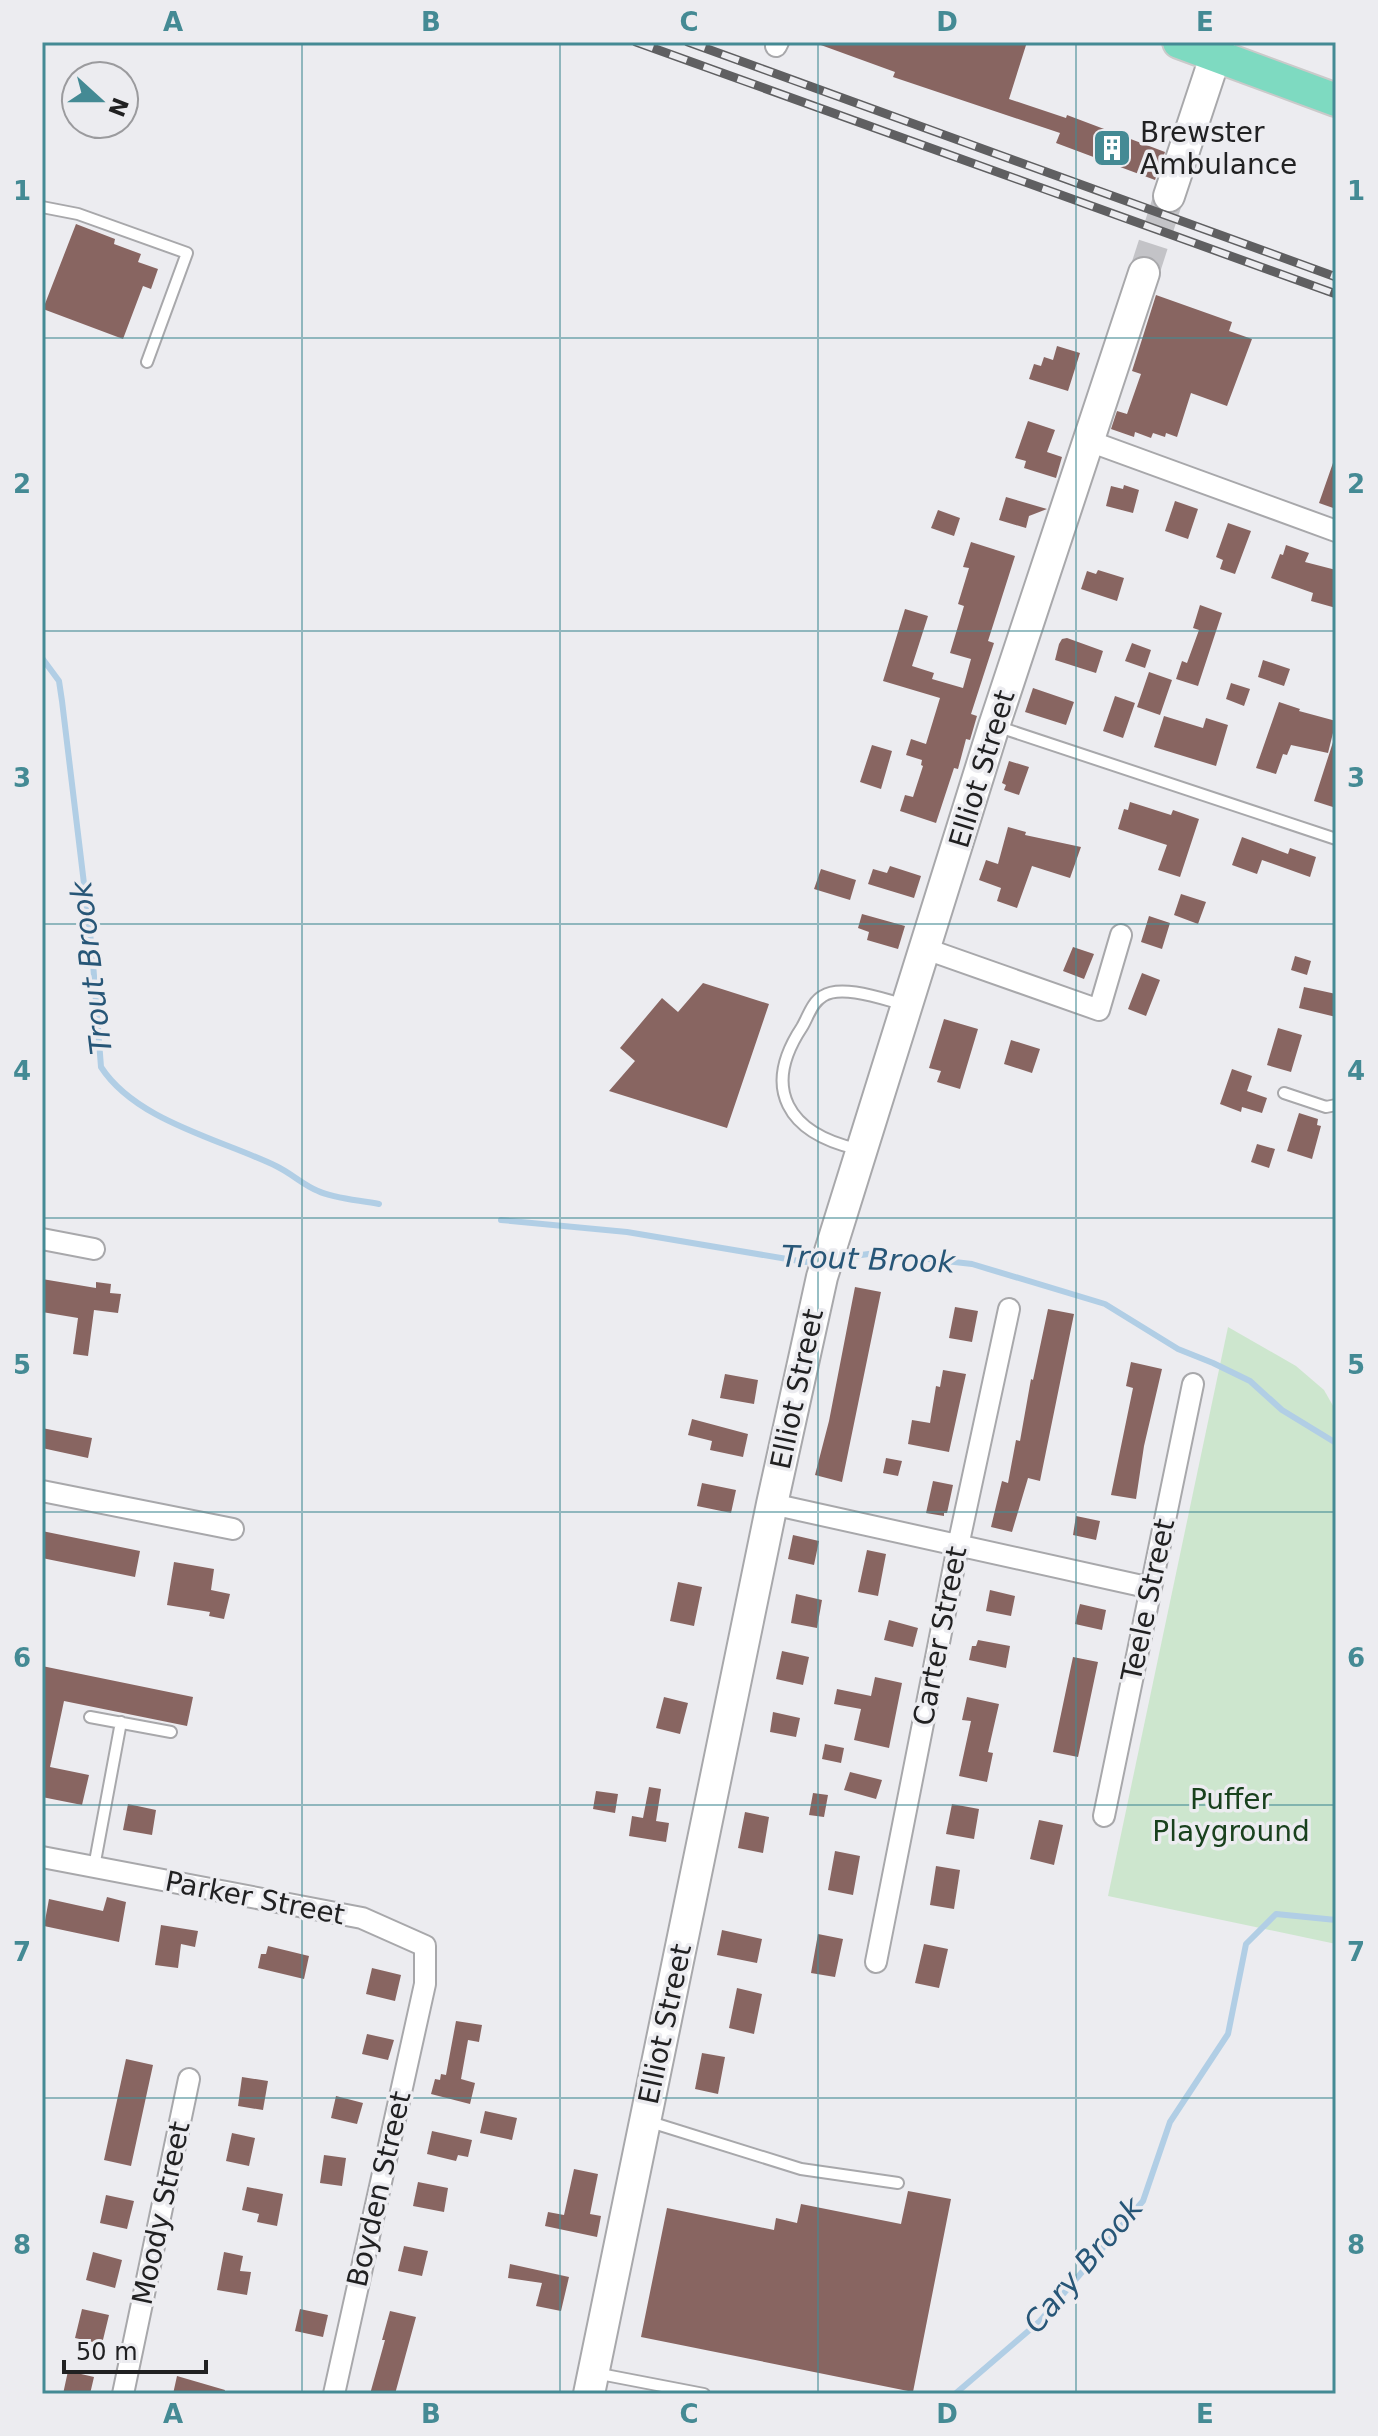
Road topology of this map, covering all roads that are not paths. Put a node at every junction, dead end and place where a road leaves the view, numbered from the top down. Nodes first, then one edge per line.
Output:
1 (1179, 42) edge
2 (1218, 49) edge
3 (1336, 100) edge
4 (1169, 196) tunnel mouth
5 (42, 207) edge
6 (1144, 273) tunnel mouth
7 (147, 362) dead end
8 (1089, 441) junction
9 (1336, 531) edge
10 (994, 726) junction
11 (1336, 839) edge
12 (1121, 935) dead end
13 (926, 949) junction
14 (908, 1006) junction
15 (1284, 1093) dead end
16 (1336, 1105) edge
17 (861, 1150) junction
18 (42, 1239) edge
19 (94, 1249) dead end
20 (1009, 1309) dead end
21 (1193, 1384) dead end
22 (42, 1491) edge
23 (772, 1504) junction
24 (233, 1529) dead end
25 (958, 1546) junction
26 (1151, 1588) junction
27 (90, 1717) dead end
28 (121, 1722) junction
29 (171, 1732) dead end
30 (1104, 1816) dead end
31 (42, 1857) edge
32 (94, 1867) junction
33 (876, 1962) dead end
34 (425, 1984) joint
35 (189, 2079) dead end
36 (645, 2120) junction
37 (898, 2183) dead end
38 (591, 2384) edge
39 (123, 2394) edge
40 (334, 2394) edge
41 (704, 2394) edge

1 - 2 main road
2 - 3 main road
2 - 4 street
5 - 7 lane
6 - 8 street, Elliot Street
8 - 9 street
8 - 10 street, Elliot Street
10 - 11 lane
10 - 13 street, Elliot Street
12 - 13 street
13 - 14 street, Elliot Street
14 - 17 street, Elliot Street
14 - 17 lane
15 - 16 lane
17 - 23 street, Elliot Street
18 - 19 street
20 - 25 street, Carter Street
21 - 26 street, Teele Street
22 - 24 street
23 - 25 street
23 - 36 street, Elliot Street
25 - 26 street
25 - 33 street, Carter Street
26 - 30 street, Teele Street
27 - 28 lane
28 - 29 lane
28 - 32 lane
31 - 32 street, Parker Street
32 - 34 street, Parker Street
34 - 40 street, Boyden Street
35 - 39 street, Moody Street
36 - 37 lane
36 - 38 street, Elliot Street
38 - 41 lane

